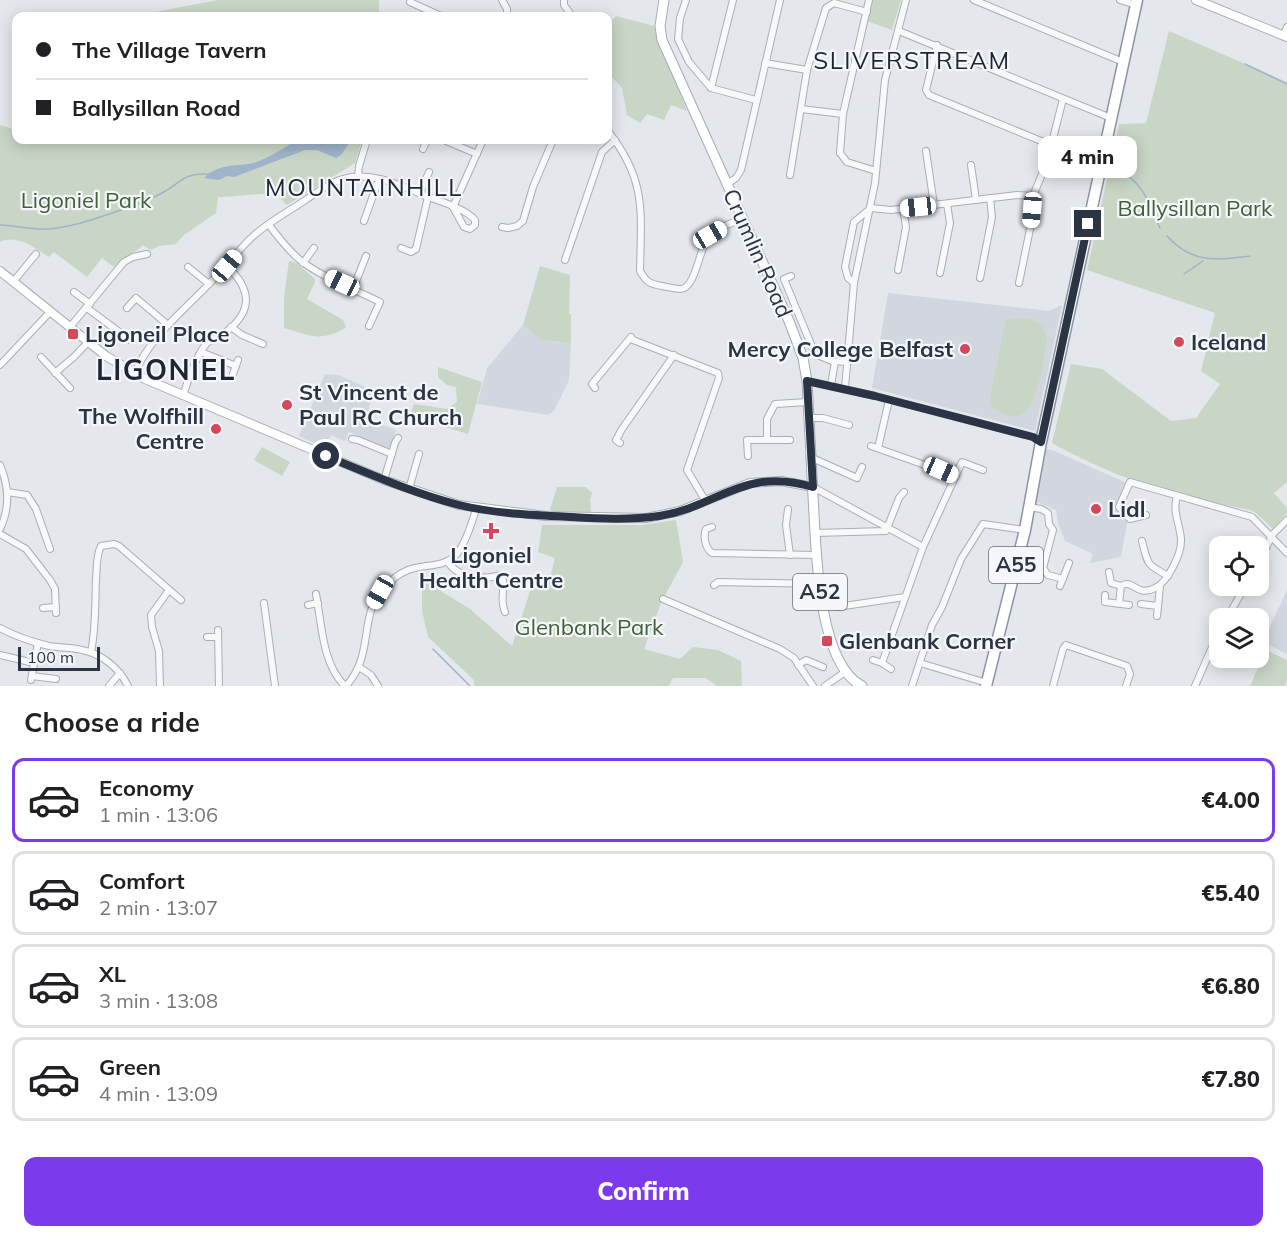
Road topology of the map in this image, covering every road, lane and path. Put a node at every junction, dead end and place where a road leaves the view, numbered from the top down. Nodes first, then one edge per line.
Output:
1 (664, 0) edge
2 (686, 0) edge
3 (733, 0) edge
4 (780, 0) edge
5 (869, 0) edge
6 (906, 0) edge
7 (974, 0) edge
8 (1120, 0) edge
9 (1196, 0) edge
10 (410, 2) dead end
11 (1137, 2) edge
12 (432, 12) edge
13 (867, 12) junction
14 (1287, 27) edge
15 (899, 31) junction
16 (1285, 37) edge
17 (938, 45) junction
18 (1123, 62) junction
19 (765, 63) junction
20 (807, 70) junction
21 (711, 88) junction
22 (1063, 99) junction
23 (756, 100) junction
24 (801, 109) junction
25 (843, 114) junction
26 (1111, 118) junction
27 (612, 136) edge
28 (615, 140) junction
29 (612, 143) edge
30 (366, 144) edge
31 (425, 144) edge
32 (453, 144) edge
33 (481, 144) edge
34 (551, 144) edge
35 (611, 144) edge
36 (1051, 145) junction
37 (423, 149) dead end
38 (926, 151) dead end
39 (477, 154) junction
40 (971, 165) dead end
41 (876, 171) junction
42 (429, 172) dead end
43 (790, 175) dead end
44 (358, 177) junction
45 (379, 179) junction
46 (727, 184) junction
47 (420, 193) junction
48 (428, 196) junction
49 (1033, 196) junction
50 (990, 198) junction
51 (976, 200) junction
52 (947, 204) junction
53 (934, 205) junction
54 (871, 208) junction
55 (903, 208) junction
56 (742, 219) junction
57 (364, 221) dead end
58 (269, 225) junction
59 (502, 226) dead end
60 (314, 248) dead end
61 (402, 248) dead end
62 (36, 254) dead end
63 (147, 254) dead end
64 (366, 256) dead end
65 (565, 260) dead end
66 (303, 263) junction
67 (227, 266) junction
68 (188, 267) dead end
69 (898, 270) dead end
70 (0, 271) edge
71 (940, 273) dead end
72 (791, 276) dead end
73 (980, 278) dead end
74 (13, 282) junction
75 (855, 283) junction
76 (1019, 283) dead end
77 (209, 284) junction
78 (353, 288) junction
79 (74, 292) dead end
80 (88, 306) junction
81 (127, 308) dead end
82 (51, 312) junction
83 (168, 325) junction
84 (369, 326) dead end
85 (70, 327) junction
86 (231, 327) junction
87 (130, 340) dead end
88 (88, 342) junction
89 (263, 344) dead end
90 (201, 352) junction
91 (674, 355) junction
92 (41, 357) dead end
93 (835, 362) junction
94 (848, 362) junction
95 (0, 365) edge
96 (55, 374) junction
97 (134, 374) junction
98 (233, 374) dead end
99 (807, 381) junction
100 (831, 386) junction
101 (70, 388) dead end
102 (595, 388) dead end
103 (845, 388) junction
104 (183, 396) junction
105 (889, 400) junction
106 (808, 402) junction
107 (809, 418) junction
108 (849, 425) dead end
109 (398, 438) dead end
110 (767, 438) junction
111 (351, 439) dead end
112 (790, 440) dead end
113 (620, 442) dead end
114 (1041, 442) junction
115 (392, 454) junction
116 (419, 454) dead end
117 (748, 456) dead end
118 (810, 457) junction
119 (0, 465) edge
120 (862, 467) dead end
121 (983, 470) dead end
122 (956, 476) junction
123 (384, 480) junction
124 (813, 487) junction
125 (409, 489) junction
126 (7, 492) junction
127 (904, 492) dead end
128 (1177, 497) junction
129 (705, 500) junction
130 (1029, 507) junction
131 (476, 509) junction
132 (788, 509) dead end
133 (1146, 515) dead end
134 (1287, 520) edge
135 (712, 527) dead end
136 (887, 527) junction
137 (0, 529) edge
138 (1025, 530) junction
139 (815, 533) junction
140 (0, 534) edge
141 (1272, 537) junction
142 (1142, 541) dead end
143 (1269, 543) edge
144 (923, 547) junction
145 (50, 549) dead end
146 (1287, 553) edge
147 (790, 555) junction
148 (817, 555) junction
149 (447, 561) junction
150 (1069, 563) dead end
151 (1109, 572) dead end
152 (1168, 576) junction
153 (819, 584) junction
154 (714, 585) dead end
155 (1121, 586) junction
156 (1160, 586) junction
157 (169, 591) junction
158 (316, 594) dead end
159 (1105, 595) dead end
160 (905, 597) junction
161 (663, 599) dead end
162 (181, 600) dead end
163 (264, 603) dead end
164 (318, 603) junction
165 (308, 604) dead end
166 (1119, 604) junction
167 (1141, 604) dead end
168 (1129, 605) dead end
169 (1158, 606) junction
170 (837, 607) dead end
171 (43, 608) dead end
172 (266, 612) junction
173 (505, 612) dead end
174 (257, 613) dead end
175 (1157, 616) dead end
176 (0, 628) edge
177 (207, 637) dead end
178 (38, 643) junction
179 (91, 652) junction
180 (1209, 654) edge
181 (0, 655) edge
182 (873, 660) dead end
183 (34, 663) junction
184 (882, 663) junction
185 (920, 663) junction
186 (798, 665) junction
187 (359, 667) junction
188 (891, 669) dead end
189 (845, 672) junction
190 (120, 673) junction
191 (818, 673) dead end
192 (56, 679) dead end
193 (986, 685) edge
194 (110, 686) edge
195 (129, 686) edge
196 (160, 686) edge
197 (219, 686) edge
198 (275, 686) edge
199 (345, 686) edge
200 (378, 686) edge
201 (813, 686) edge
202 (825, 686) edge
203 (862, 686) edge
204 (912, 686) edge
205 (1053, 686) edge
206 (1126, 686) edge
207 (1195, 686) edge

1 - 46 main road, Crumlin Road / A52
2 - 21 street
3 - 21 street
4 - 19 street
5 - 13 street
6 - 15 street
7 - 18 street
8 - 11 street
9 - 16 street
10 - 12 street
11 - 18 highway, A55
13 - 20 street
13 - 25 street
14 - 16 street
15 - 17 street
15 - 41 street
17 - 22 street
17 - 36 street
18 - 26 highway, A55
19 - 20 street
19 - 23 street
20 - 24 street
21 - 23 street
22 - 26 street
22 - 36 street
23 - 46 street
24 - 25 street
24 - 43 street
25 - 41 street
26 - 114 highway, A55
27 - 28 street
28 - 29 street
28 - 56 street
30 - 44 street
31 - 37 street
32 - 39 street
33 - 39 street
34 - 59 street
35 - 65 street
36 - 49 street
38 - 53 street
39 - 48 street
40 - 51 street
41 - 54 street
42 - 47 street
44 - 45 street
44 - 58 street
45 - 47 street
45 - 57 street
46 - 56 main road, Crumlin Road / A52
47 - 48 street
48 - 61 street
49 - 50 street
49 - 76 street
50 - 51 street
50 - 73 street
51 - 52 street
52 - 53 street
52 - 71 street
53 - 55 street
54 - 55 street
54 - 75 street
54 - 75 street
55 - 69 street
56 - 99 main road, Crumlin Road / A52
58 - 66 street
58 - 67 street
60 - 66 street
62 - 74 street
63 - 80 street
64 - 78 street
66 - 78 street
67 - 77 street
67 - 86 street
68 - 77 street
70 - 74 street
72 - 93 street
74 - 82 street
75 - 94 street
77 - 83 street
78 - 84 street
79 - 80 street
80 - 85 street
80 - 87 street
81 - 83 street
82 - 85 street
82 - 95 street
83 - 97 street
85 - 88 street
86 - 89 street
86 - 90 street
88 - 96 street
88 - 97 street
90 - 98 street
90 - 104 street
91 - 102 street
91 - 113 street
91 - 129 street
92 - 96 street
93 - 94 street
93 - 100 street
94 - 103 street
96 - 101 street
97 - 104 street
99 - 100 street
99 - 106 main road, Crumlin Road / A52
100 - 103 street
103 - 105 street
104 - 123 street
105 - 114 street
105 - 122 street
106 - 107 main road, Crumlin Road / A52
106 - 110 street
107 - 108 street
107 - 118 main road, Crumlin Road / A52
109 - 115 street
110 - 112 street
110 - 117 street
111 - 115 street
114 - 130 highway, A55
115 - 123 street
116 - 125 street
118 - 120 street
118 - 124 main road, Crumlin Road / A52
119 - 126 street
121 - 122 street
122 - 144 street
123 - 125 street
124 - 129 street
124 - 136 street
124 - 139 main road, Crumlin Road / A52
125 - 131 street
126 - 137 street
126 - 145 street
127 - 136 street
128 - 133 street
128 - 141 street
128 - 152 street
129 - 131 street
130 - 138 highway, A55
130 - 150 street
131 - 149 street
132 - 147 street
134 - 141 street
135 - 147 street
136 - 139 street
136 - 144 street
138 - 185 street
138 - 193 highway, A55
139 - 148 main road, Crumlin Road / A52
140 - 171 street
141 - 143 street
141 - 146 street
142 - 152 street
144 - 160 street
147 - 148 street
148 - 153 main road, Crumlin Road / A52
149 - 173 street
149 - 187 street
151 - 155 street
152 - 156 street
153 - 154 street
153 - 189 main road, Crumlin Road / A52
155 - 156 street
155 - 166 street
156 - 169 street
157 - 162 street
157 - 179 street
157 - 196 street
158 - 164 street
159 - 166 street
160 - 170 street
160 - 184 street
161 - 186 street
163 - 172 street
164 - 165 street
164 - 199 street
166 - 168 street
167 - 169 street
169 - 175 street
172 - 174 street
172 - 198 street
176 - 178 street
177 - 197 street
178 - 179 street
178 - 183 street
179 - 190 street
180 - 207 street
181 - 183 street
182 - 184 street
183 - 192 street
184 - 188 street
185 - 193 street
185 - 204 street
186 - 191 street
186 - 201 street
187 - 199 street
187 - 200 street
189 - 202 street
189 - 203 main road, Crumlin Road / A52
190 - 194 street
190 - 195 street
205 - 206 street

